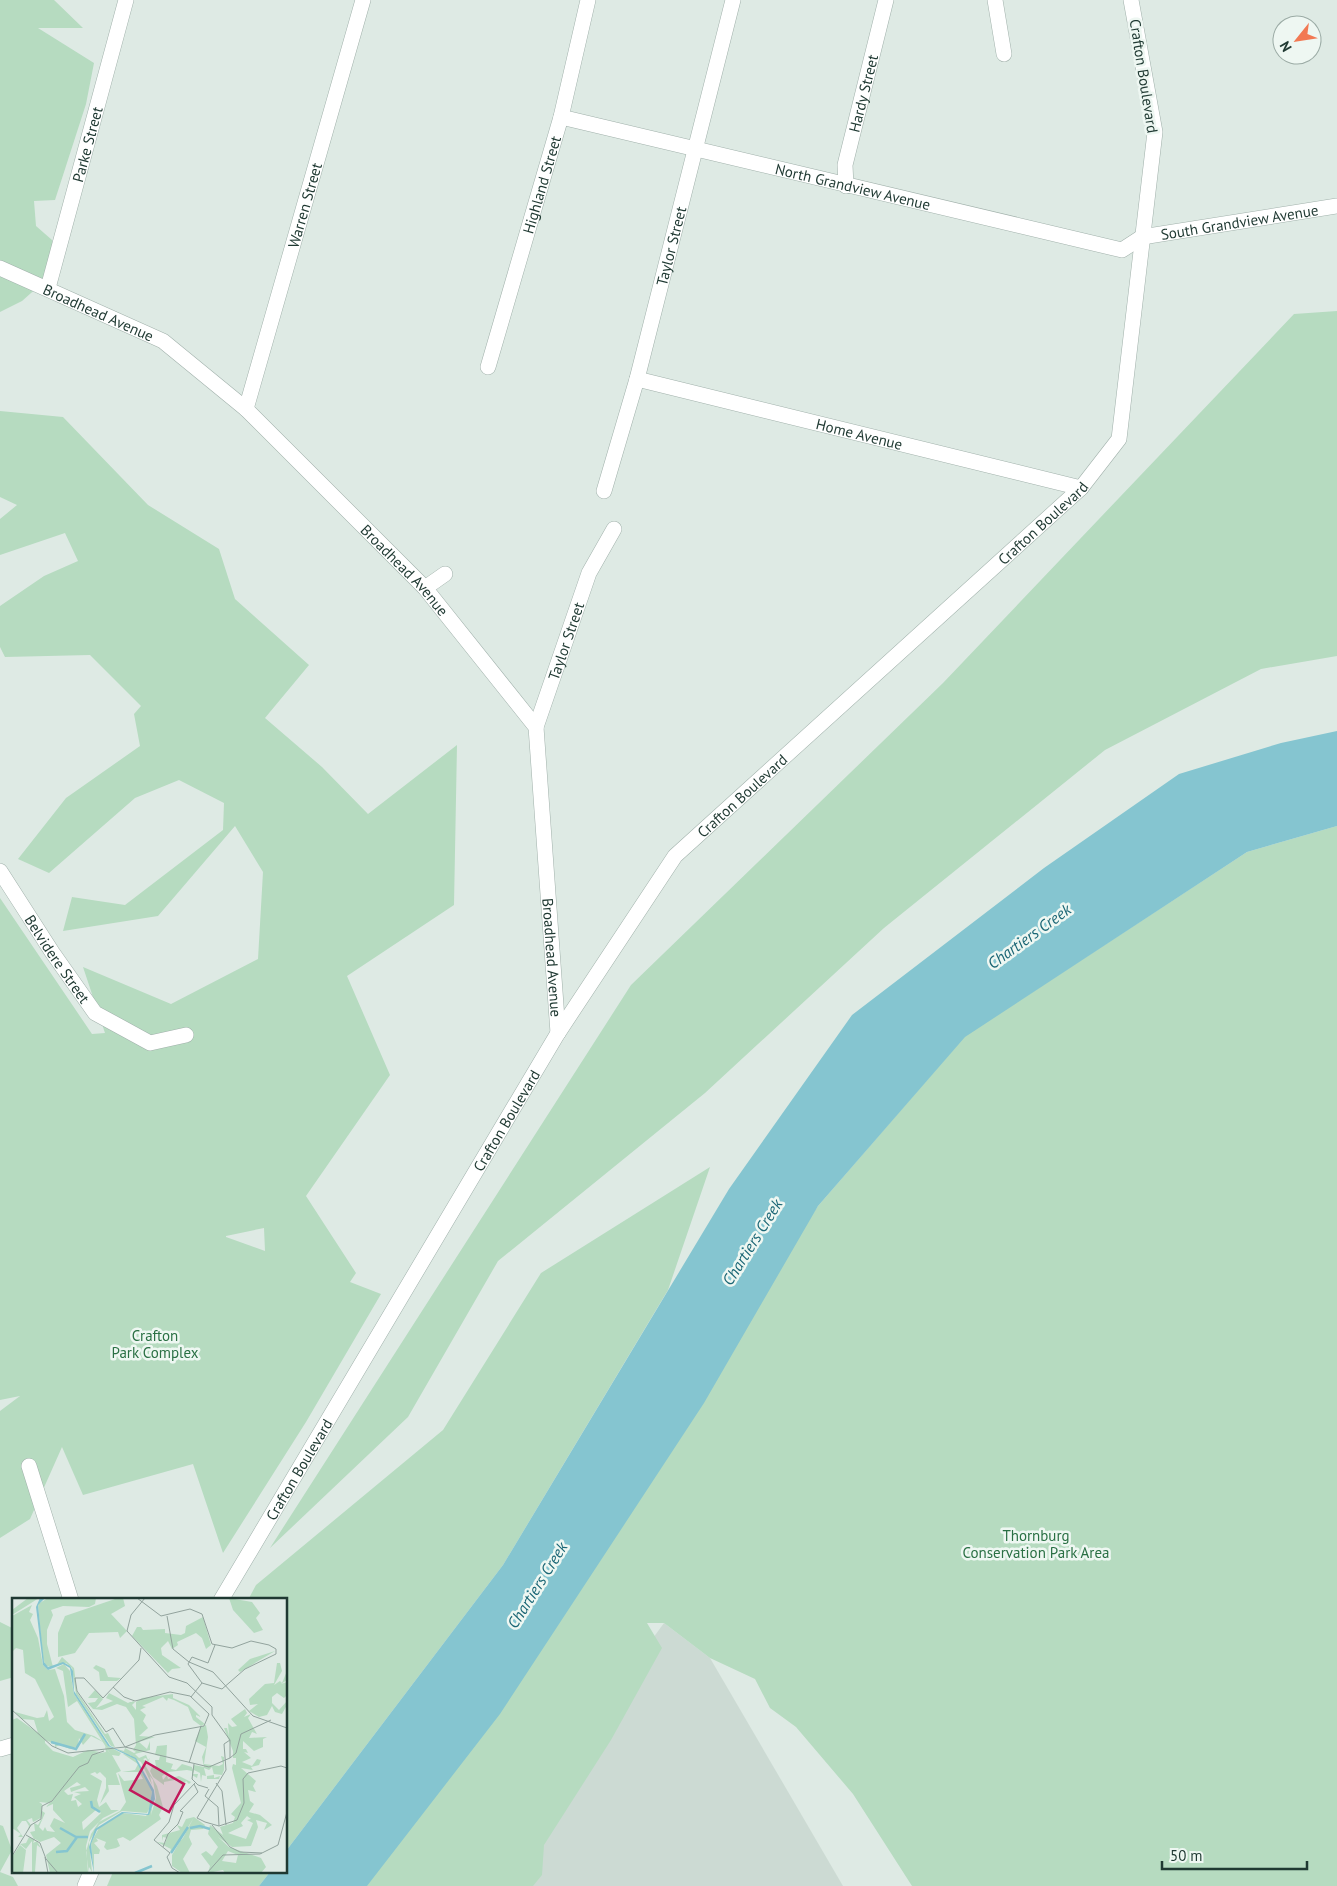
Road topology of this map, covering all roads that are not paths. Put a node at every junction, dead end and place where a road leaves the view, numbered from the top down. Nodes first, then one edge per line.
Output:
1 (126, 0) edge
2 (363, 0) edge
3 (588, 0) edge
4 (733, 0) edge
5 (886, 0) edge
6 (995, 0) edge
7 (1131, 0) edge
8 (1004, 54) dead end
9 (561, 117) junction
10 (694, 149) junction
11 (846, 186) junction
12 (1337, 206) edge
13 (1142, 237) junction
14 (0, 268) edge
15 (48, 288) junction
16 (488, 367) dead end
17 (637, 379) junction
18 (246, 409) junction
19 (1081, 488) junction
20 (604, 491) dead end
21 (614, 528) dead end
22 (445, 574) dead end
23 (425, 588) junction
24 (536, 727) junction
25 (0, 871) edge
26 (558, 1033) junction
27 (186, 1035) dead end
28 (28, 1466) dead end
29 (70, 1598) edge
30 (222, 1598) edge
31 (90, 1874) edge
32 (85, 1886) edge

1 - 15 street, Parke Street
2 - 18 street, Warren Street
3 - 9 street, Highland Street
4 - 10 street, Taylor Street
5 - 11 street, Hardy Street
6 - 8 street
7 - 13 street, Crafton Boulevard
9 - 10 street, North Grandview Avenue
9 - 16 street, Highland Street
10 - 11 street, North Grandview Avenue
10 - 17 street, Taylor Street
11 - 13 street, North Grandview Avenue
12 - 13 street, South Grandview Avenue
13 - 19 street, Crafton Boulevard
14 - 15 street, Broadhead Avenue
15 - 18 street, Broadhead Avenue
17 - 19 street, Home Avenue
17 - 20 street, Taylor Street
18 - 23 street, Broadhead Avenue
19 - 26 street, Crafton Boulevard
21 - 24 street, Taylor Street
22 - 23 street
23 - 24 street, Broadhead Avenue
24 - 26 street, Broadhead Avenue
25 - 27 street, Belvidere Street
26 - 30 street, Crafton Boulevard
28 - 29 street
31 - 32 street

